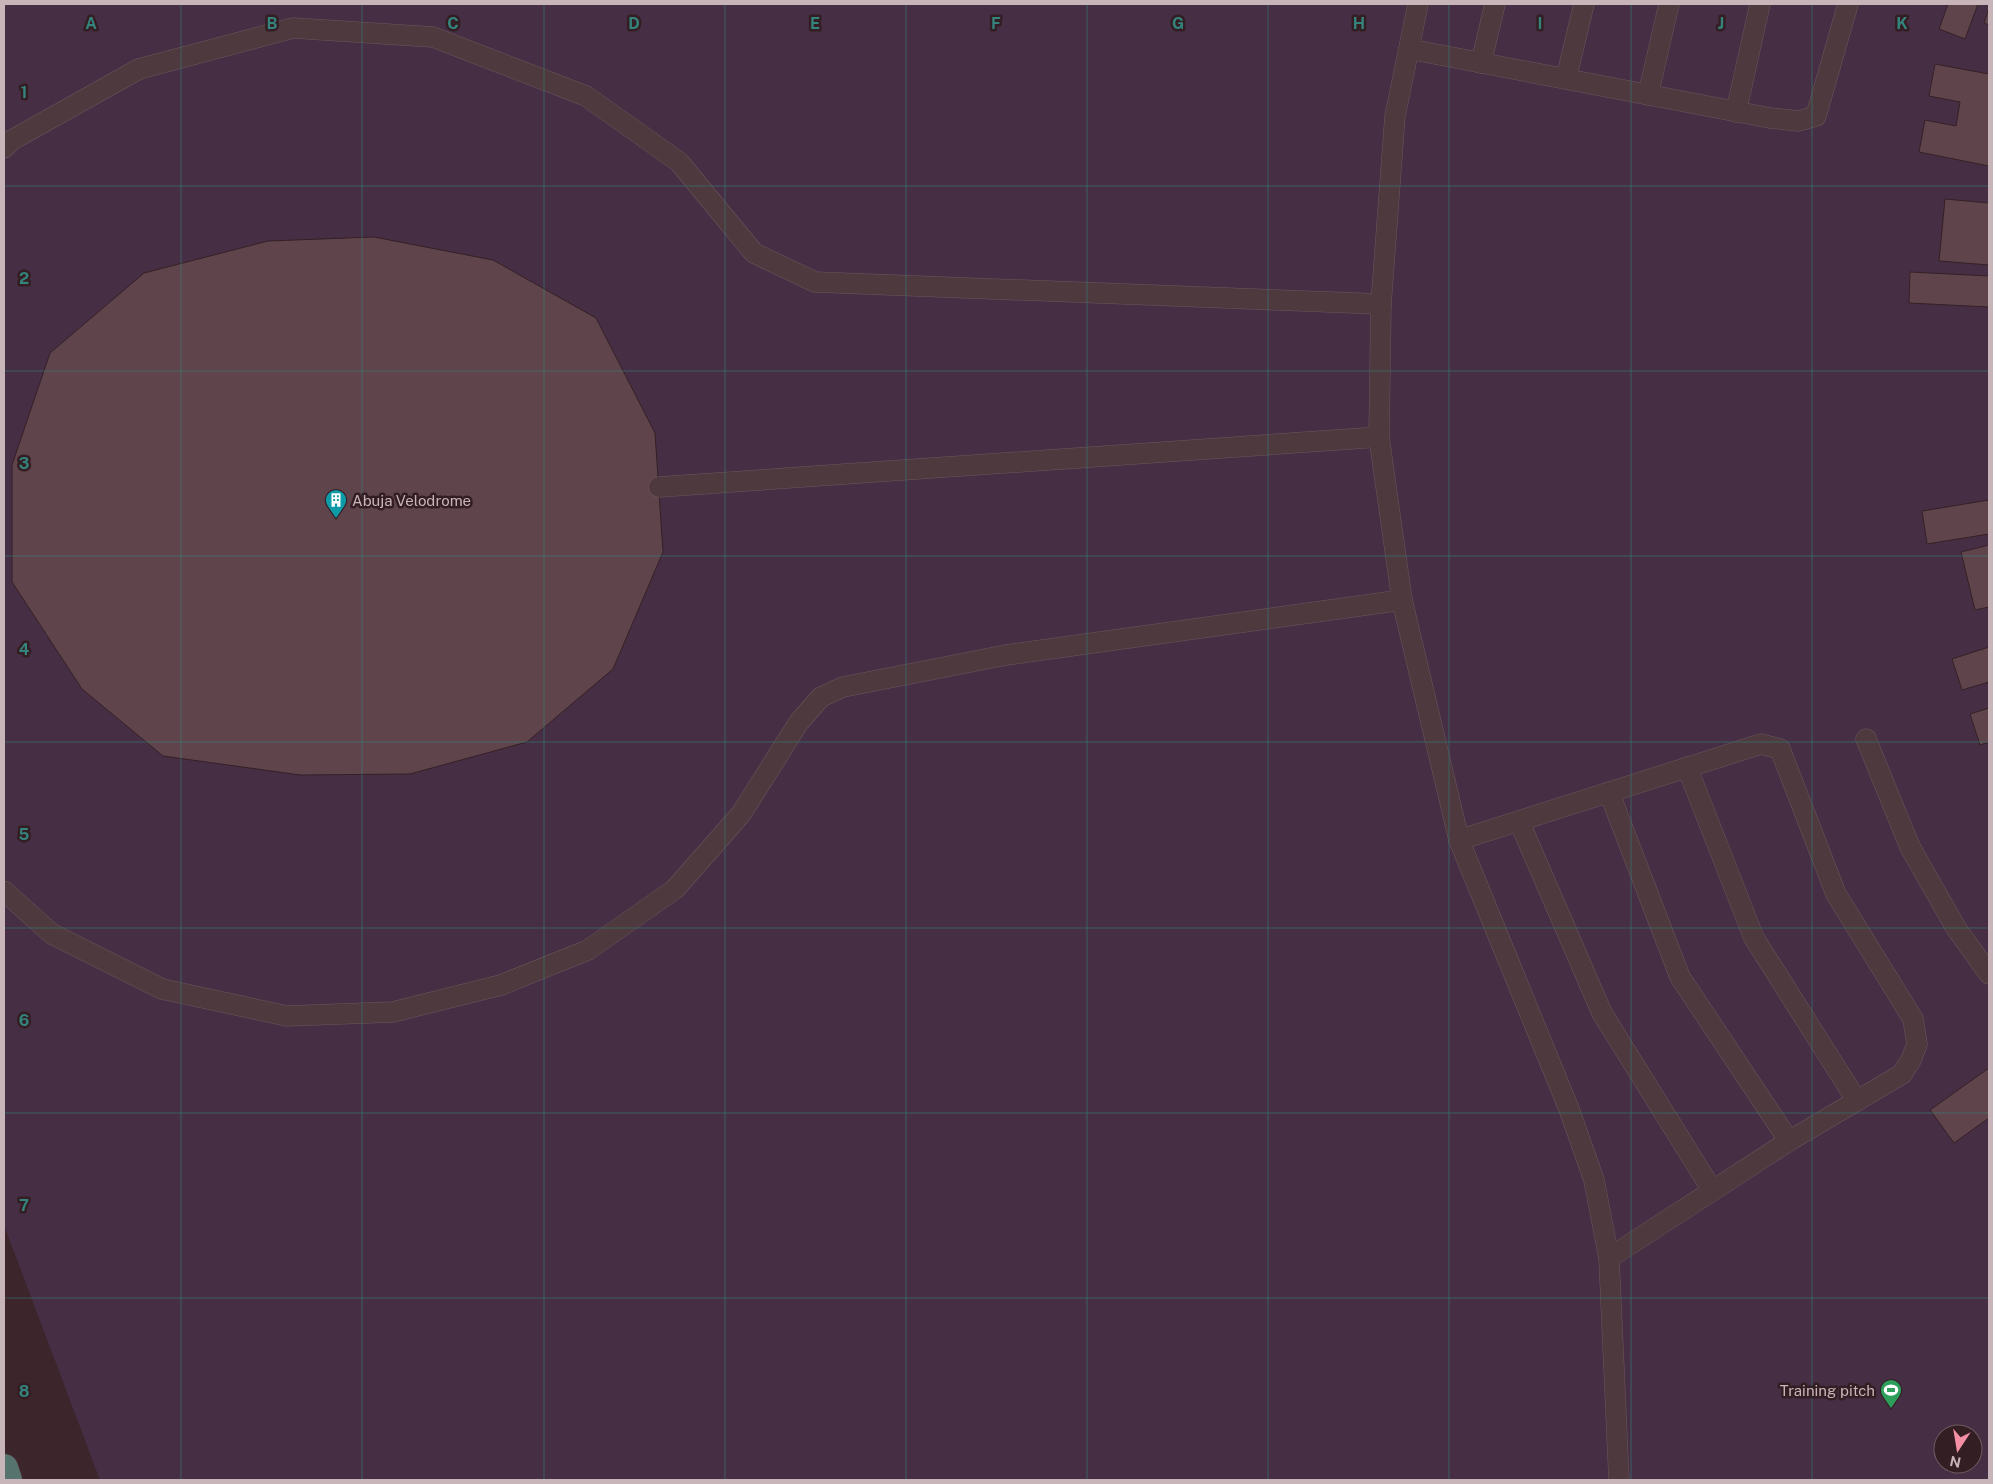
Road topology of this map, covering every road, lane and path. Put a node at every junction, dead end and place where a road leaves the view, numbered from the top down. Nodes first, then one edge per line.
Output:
1 (1418, 4) edge
2 (1495, 4) edge
3 (1584, 4) edge
4 (1669, 4) edge
5 (1760, 4) edge
6 (1848, 4) edge
7 (1409, 49) junction
8 (1480, 63) junction
9 (1566, 79) junction
10 (1648, 95) junction
11 (1736, 112) junction
12 (4, 148) edge
13 (1381, 304) junction
14 (1379, 437) junction
15 (659, 487) dead end
16 (1402, 600) junction
17 (1866, 739) dead end
18 (1687, 767) junction
19 (1609, 792) junction
20 (1519, 821) junction
21 (1459, 840) junction
22 (4, 892) edge
23 (1989, 974) edge
24 (1857, 1101) junction
25 (1789, 1141) junction
26 (1712, 1190) junction
27 (1609, 1258) junction
28 (4, 1468) edge
29 (8, 1480) edge
30 (1619, 1480) edge

1 - 7 lane
2 - 8 lane
3 - 9 lane
4 - 10 lane
5 - 11 lane
6 - 11 lane
7 - 8 lane
7 - 13 lane
8 - 9 lane
9 - 10 lane
10 - 11 lane
12 - 13 lane
13 - 14 lane
14 - 15 lane
14 - 16 lane
16 - 21 lane
16 - 22 lane
17 - 23 lane
18 - 19 lane
18 - 24 lane
18 - 24 lane
19 - 20 lane
19 - 25 lane
20 - 21 lane
20 - 26 lane
21 - 27 lane
24 - 25 lane
25 - 26 lane
26 - 27 lane
27 - 30 lane
28 - 29 highway

